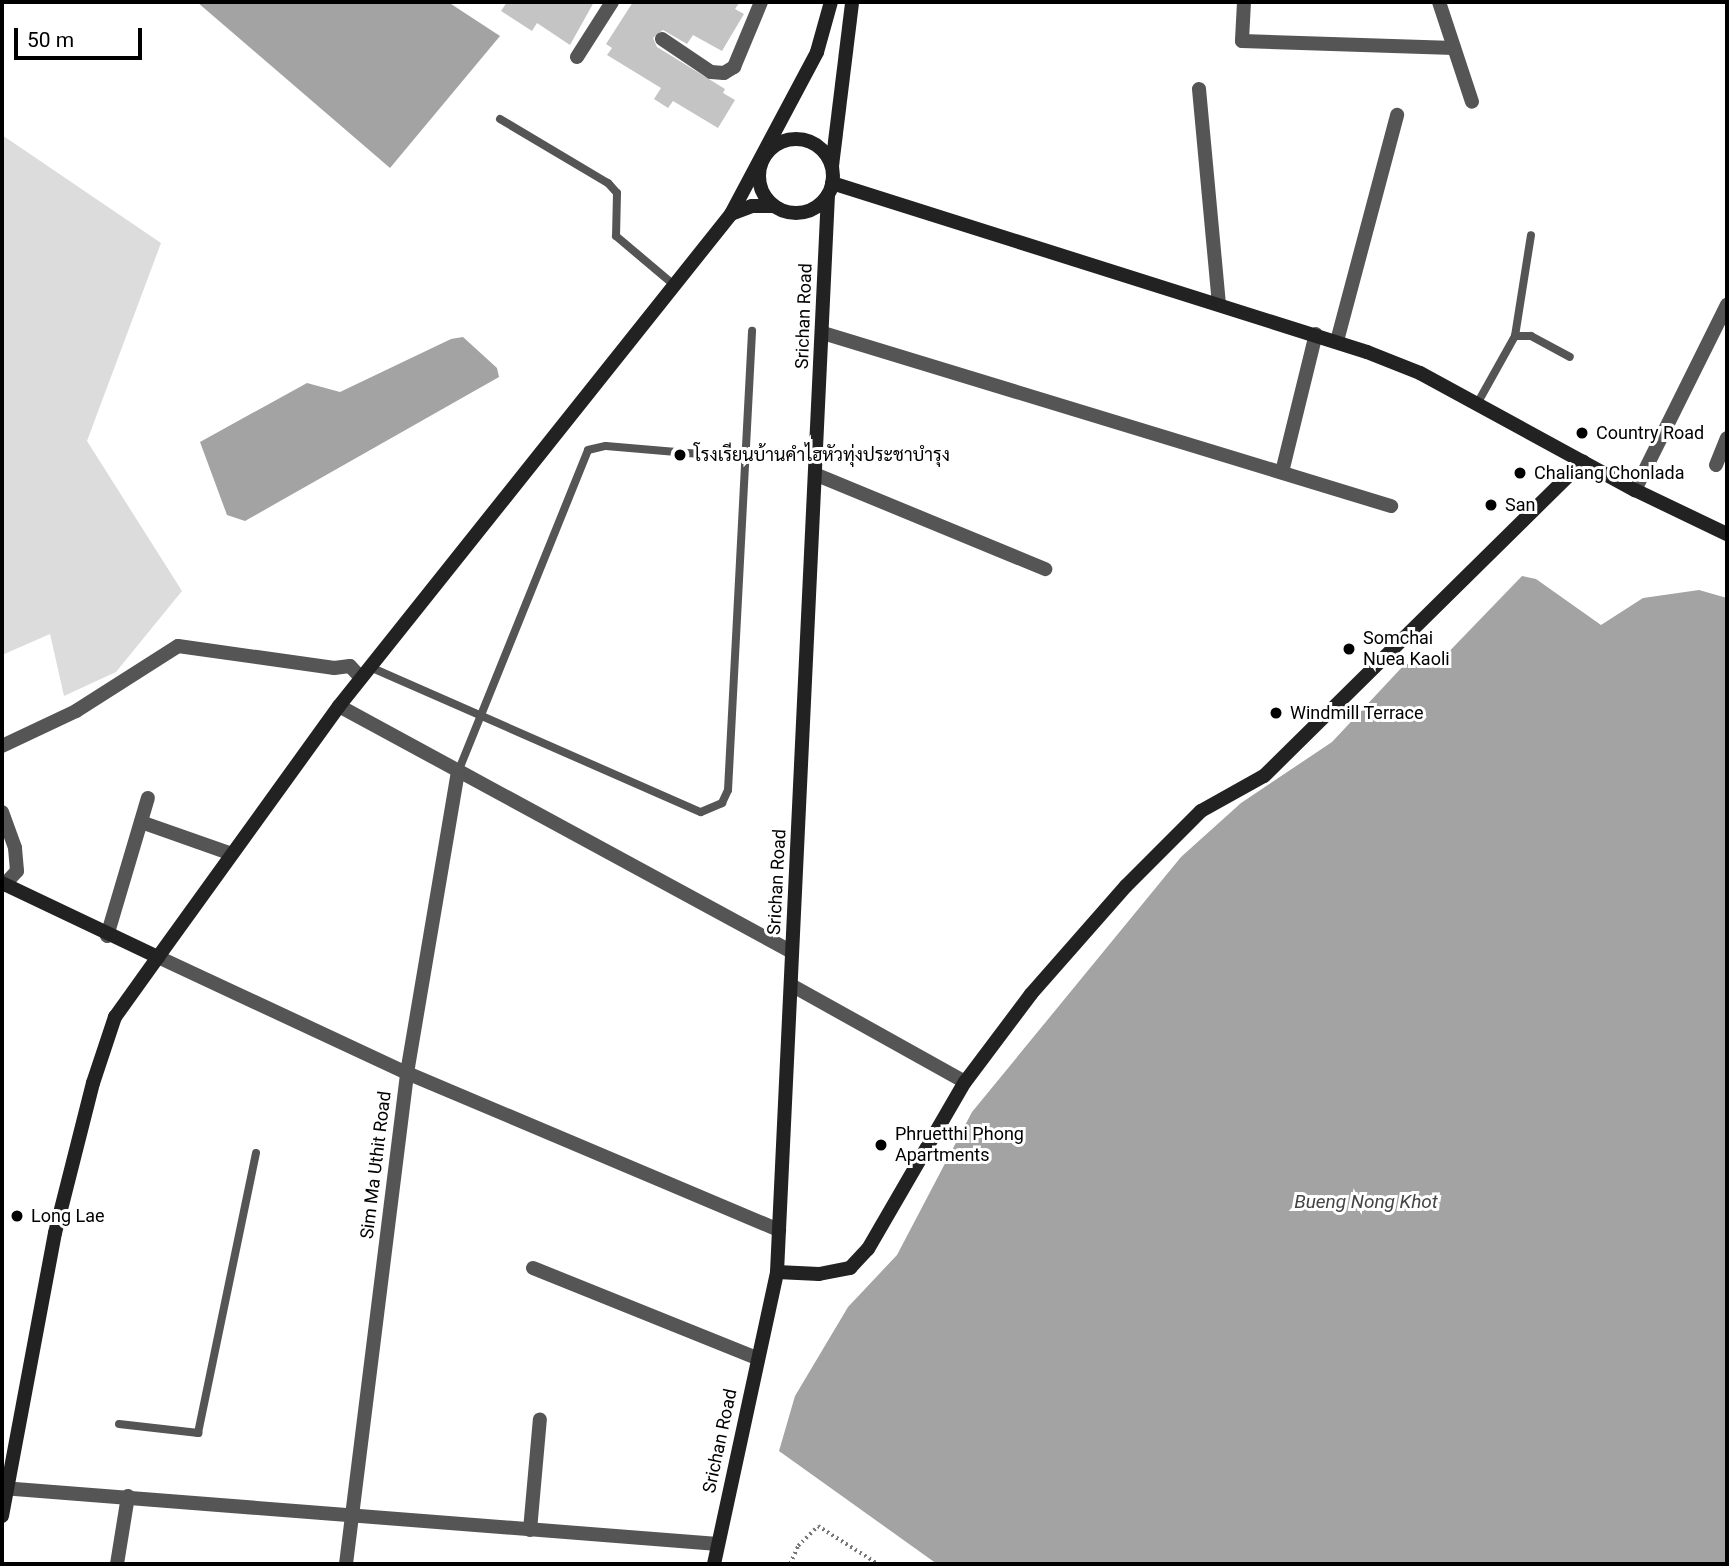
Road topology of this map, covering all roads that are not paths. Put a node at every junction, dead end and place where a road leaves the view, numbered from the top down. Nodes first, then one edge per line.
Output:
1 (612, 2) edge
2 (761, 2) edge
3 (831, 2) edge
4 (852, 2) edge
5 (1439, 2) edge
6 (1245, 3) edge
7 (662, 39) dead end
8 (1454, 47) junction
9 (577, 57) dead end
10 (1199, 89) dead end
11 (1472, 102) dead end
12 (1397, 115) dead end
13 (500, 119) dead end
14 (764, 157) junction
15 (832, 166) junction
16 (830, 189) junction
17 (774, 206) junction
18 (802, 213) junction
19 (731, 214) junction
20 (1531, 235) dead end
21 (826, 250) junction
22 (674, 285) junction
23 (1219, 304) junction
24 (1727, 305) edge
25 (752, 331) dead end
26 (824, 333) junction
27 (1316, 334) junction
28 (1514, 336) junction
29 (1337, 341) junction
30 (1570, 357) dead end
31 (1478, 404) junction
32 (1727, 438) edge
33 (746, 458) junction
34 (1583, 461) junction
35 (1716, 465) dead end
36 (1282, 472) junction
37 (817, 475) junction
38 (1635, 490) junction
39 (1391, 506) dead end
40 (1727, 534) edge
41 (1045, 569) dead end
42 (366, 672) junction
43 (339, 706) junction
44 (480, 715) junction
45 (2, 746) edge
46 (458, 772) junction
47 (148, 799) dead end
48 (2, 812) edge
49 (141, 822) junction
50 (232, 854) junction
51 (3, 884) edge
52 (107, 936) junction
53 (792, 952) junction
54 (158, 957) junction
55 (791, 985) junction
56 (407, 1073) junction
57 (965, 1082) junction
58 (256, 1153) dead end
59 (779, 1230) junction
60 (533, 1268) dead end
61 (776, 1272) junction
62 (757, 1357) junction
63 (540, 1419) dead end
64 (120, 1424) dead end
65 (3, 1488) edge
66 (128, 1496) junction
67 (352, 1514) junction
68 (2, 1516) edge
69 (530, 1530) junction
70 (718, 1544) junction
71 (117, 1564) edge
72 (345, 1564) edge
73 (714, 1564) edge

1 - 9 street
2 - 7 street
3 - 14 street
4 - 15 street
5 - 8 street
6 - 8 street
8 - 11 street
10 - 23 street
12 - 29 street
13 - 22 lane
14 - 15 street
14 - 17 street
14 - 19 street
15 - 16 street
16 - 18 street
16 - 21 street, Srichan Road
16 - 23 street
17 - 18 street
17 - 19 street
18 - 21 street
19 - 22 street
20 - 28 lane
21 - 26 street, Srichan Road
22 - 42 street
23 - 27 street
24 - 38 street
25 - 33 lane
26 - 36 street
26 - 37 street, Srichan Road
27 - 29 street
27 - 36 street
28 - 30 lane
28 - 31 lane
29 - 31 street
31 - 34 street
32 - 35 street
33 - 44 lane
33 - 44 lane
34 - 38 street
34 - 57 street
36 - 39 street
37 - 41 street
37 - 53 street, Srichan Road
38 - 40 street
42 - 43 street
42 - 44 lane
42 - 45 street
43 - 46 street
43 - 50 street
44 - 46 lane
46 - 53 street
46 - 56 street, Sim Ma Uthit Road
47 - 49 street
48 - 51 street
49 - 50 street
49 - 52 street
50 - 54 street
51 - 52 street
52 - 54 street
53 - 55 street, Srichan Road
54 - 56 street
54 - 65 street
55 - 57 street
55 - 59 street, Srichan Road
56 - 59 street
56 - 67 street, Sim Ma Uthit Road
57 - 61 street
58 - 64 lane
59 - 61 street, Srichan Road
60 - 62 street
61 - 62 street, Srichan Road
62 - 70 street, Srichan Road
63 - 69 street
65 - 66 street
65 - 68 street
66 - 67 street
66 - 71 street
67 - 69 street
67 - 72 street, Sim Ma Uthit Road
69 - 70 street
70 - 73 street, Srichan Road

